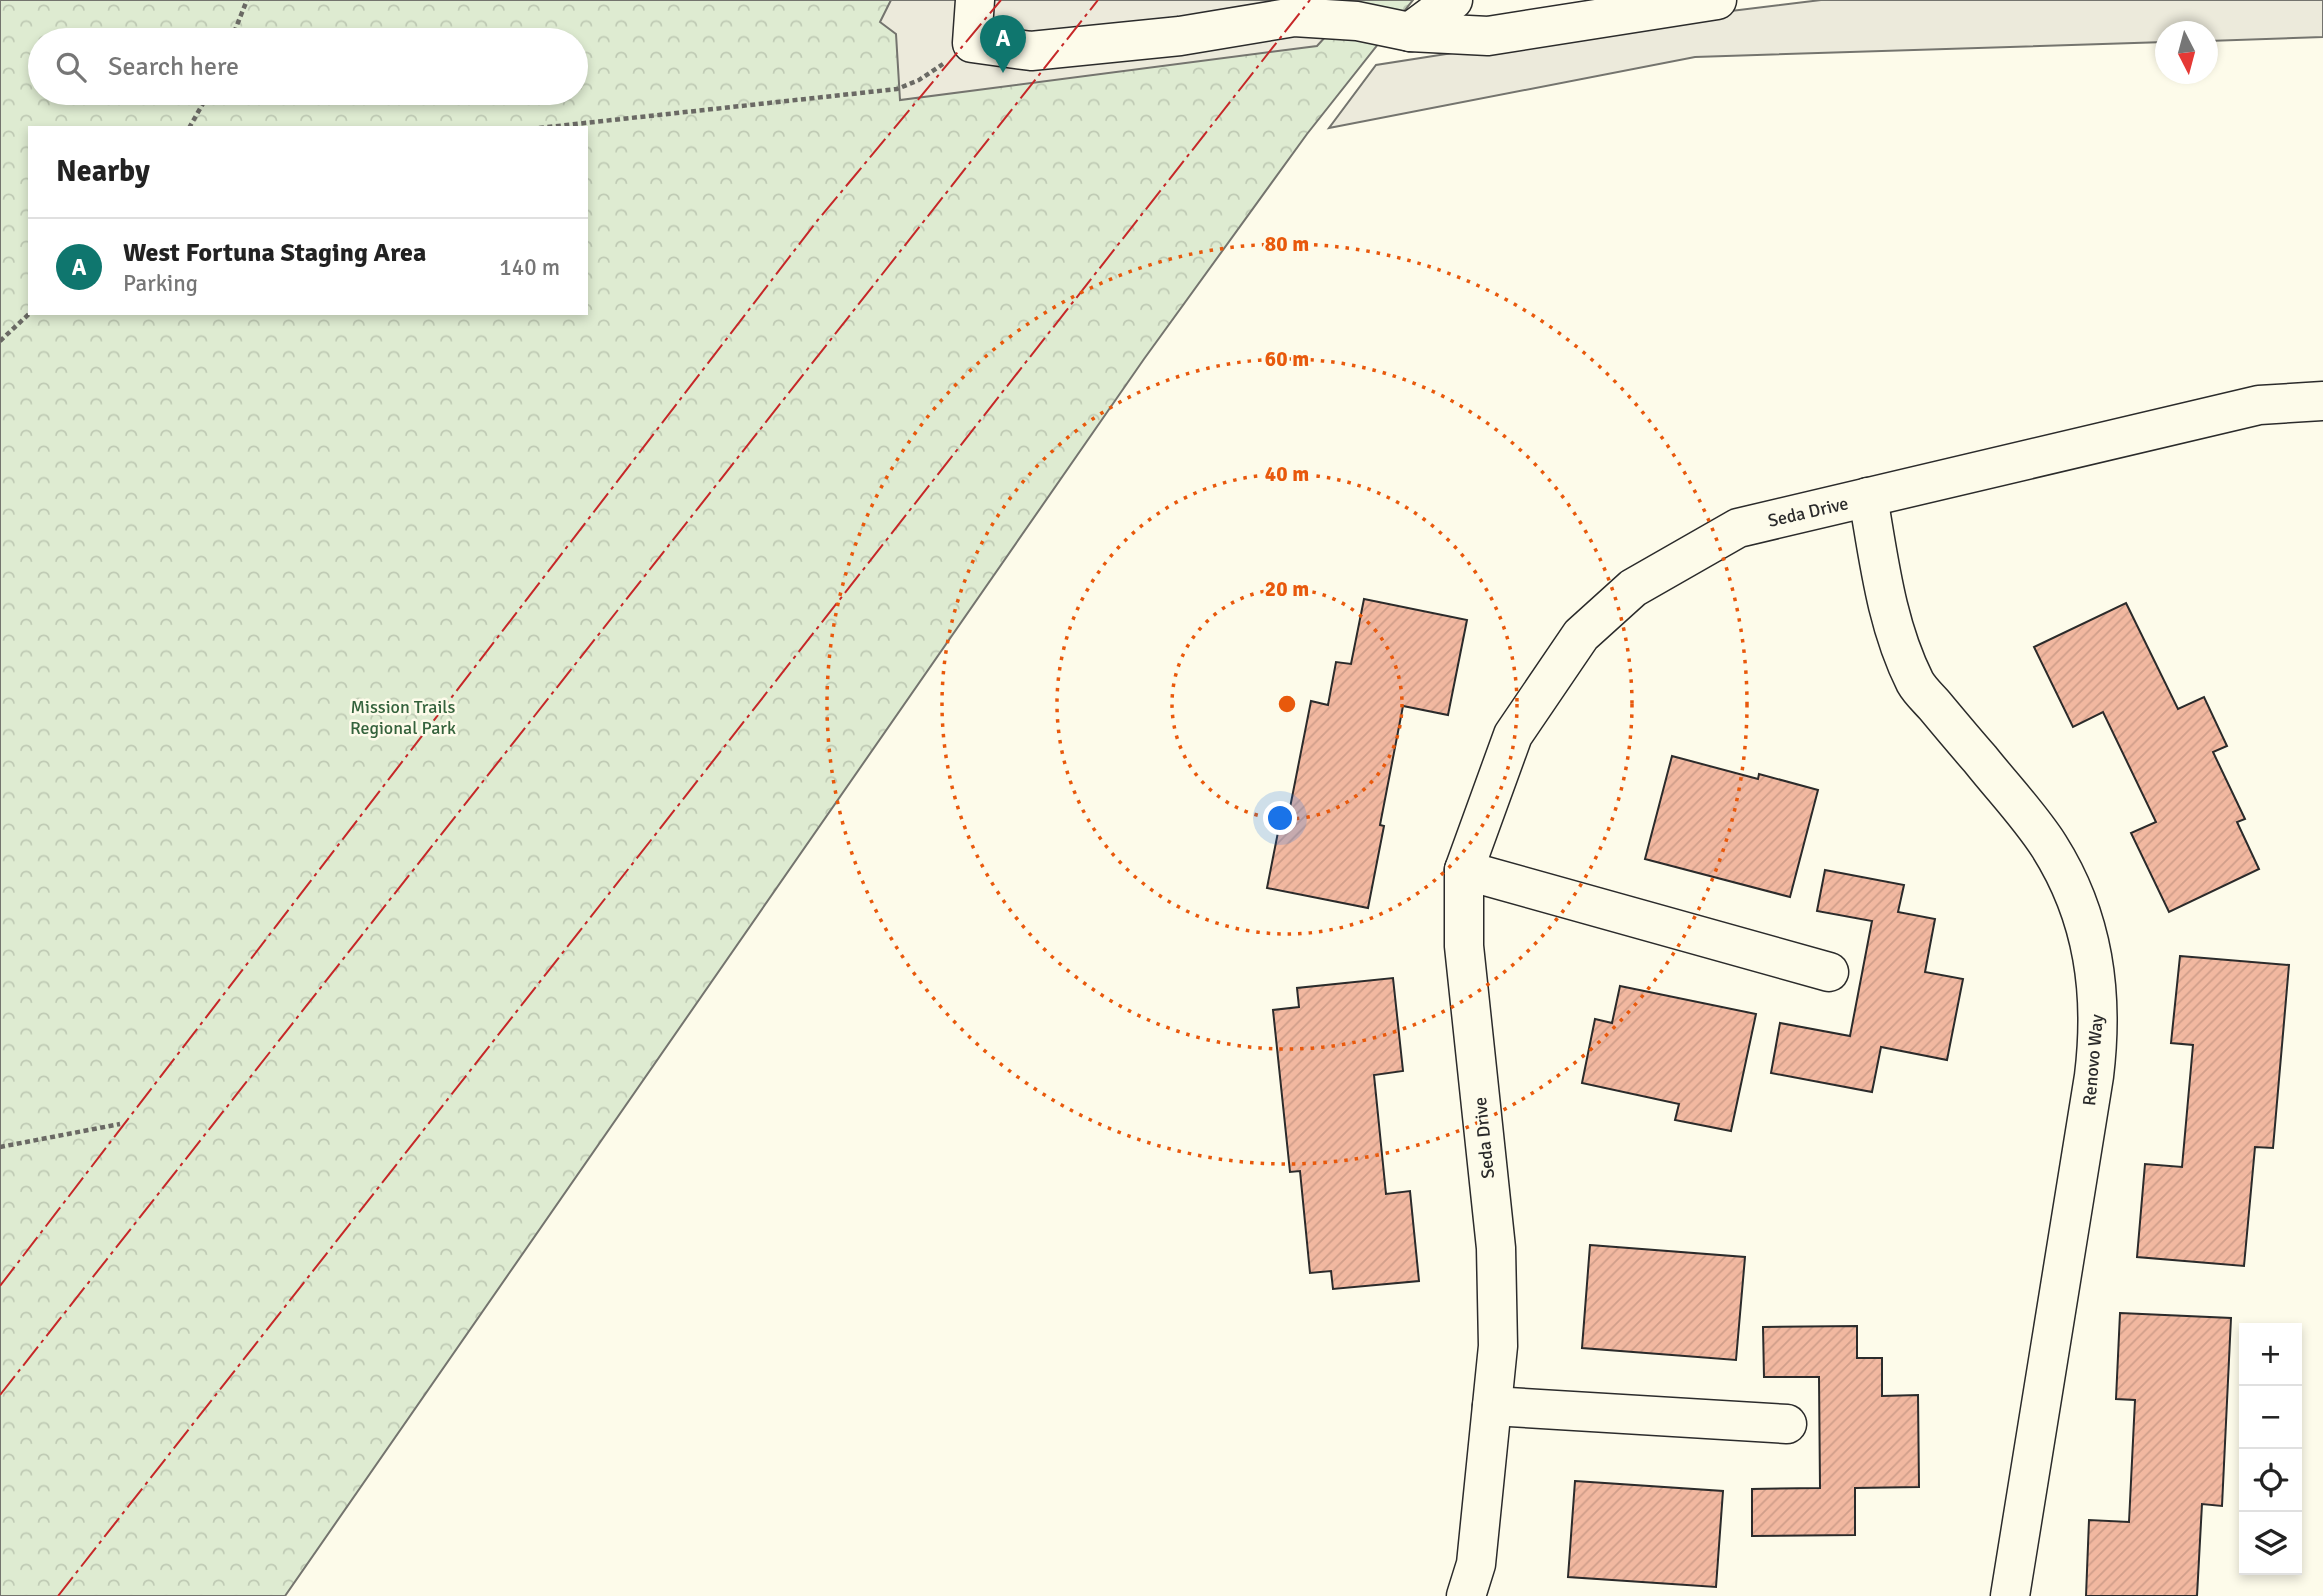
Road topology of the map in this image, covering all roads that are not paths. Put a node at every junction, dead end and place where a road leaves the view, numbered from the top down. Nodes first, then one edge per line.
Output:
1 (975, 0) edge
2 (1453, 0) edge
3 (1717, 0) edge
4 (1296, 8) edge
5 (1410, 32) junction
6 (2323, 401) edge
7 (1868, 497) junction
8 (1464, 870) junction
9 (1829, 972) dead end
10 (1492, 1406) junction
11 (1787, 1424) dead end
12 (1466, 1596) edge
13 (2010, 1596) edge

1 - 4 street
2 - 5 street
3 - 5 street
4 - 5 street
6 - 7 street, Seda Drive
7 - 8 street, Seda Drive
7 - 13 street, Renovo Way
8 - 9 street
8 - 10 street, Seda Drive
10 - 11 street
10 - 12 street, Seda Drive

